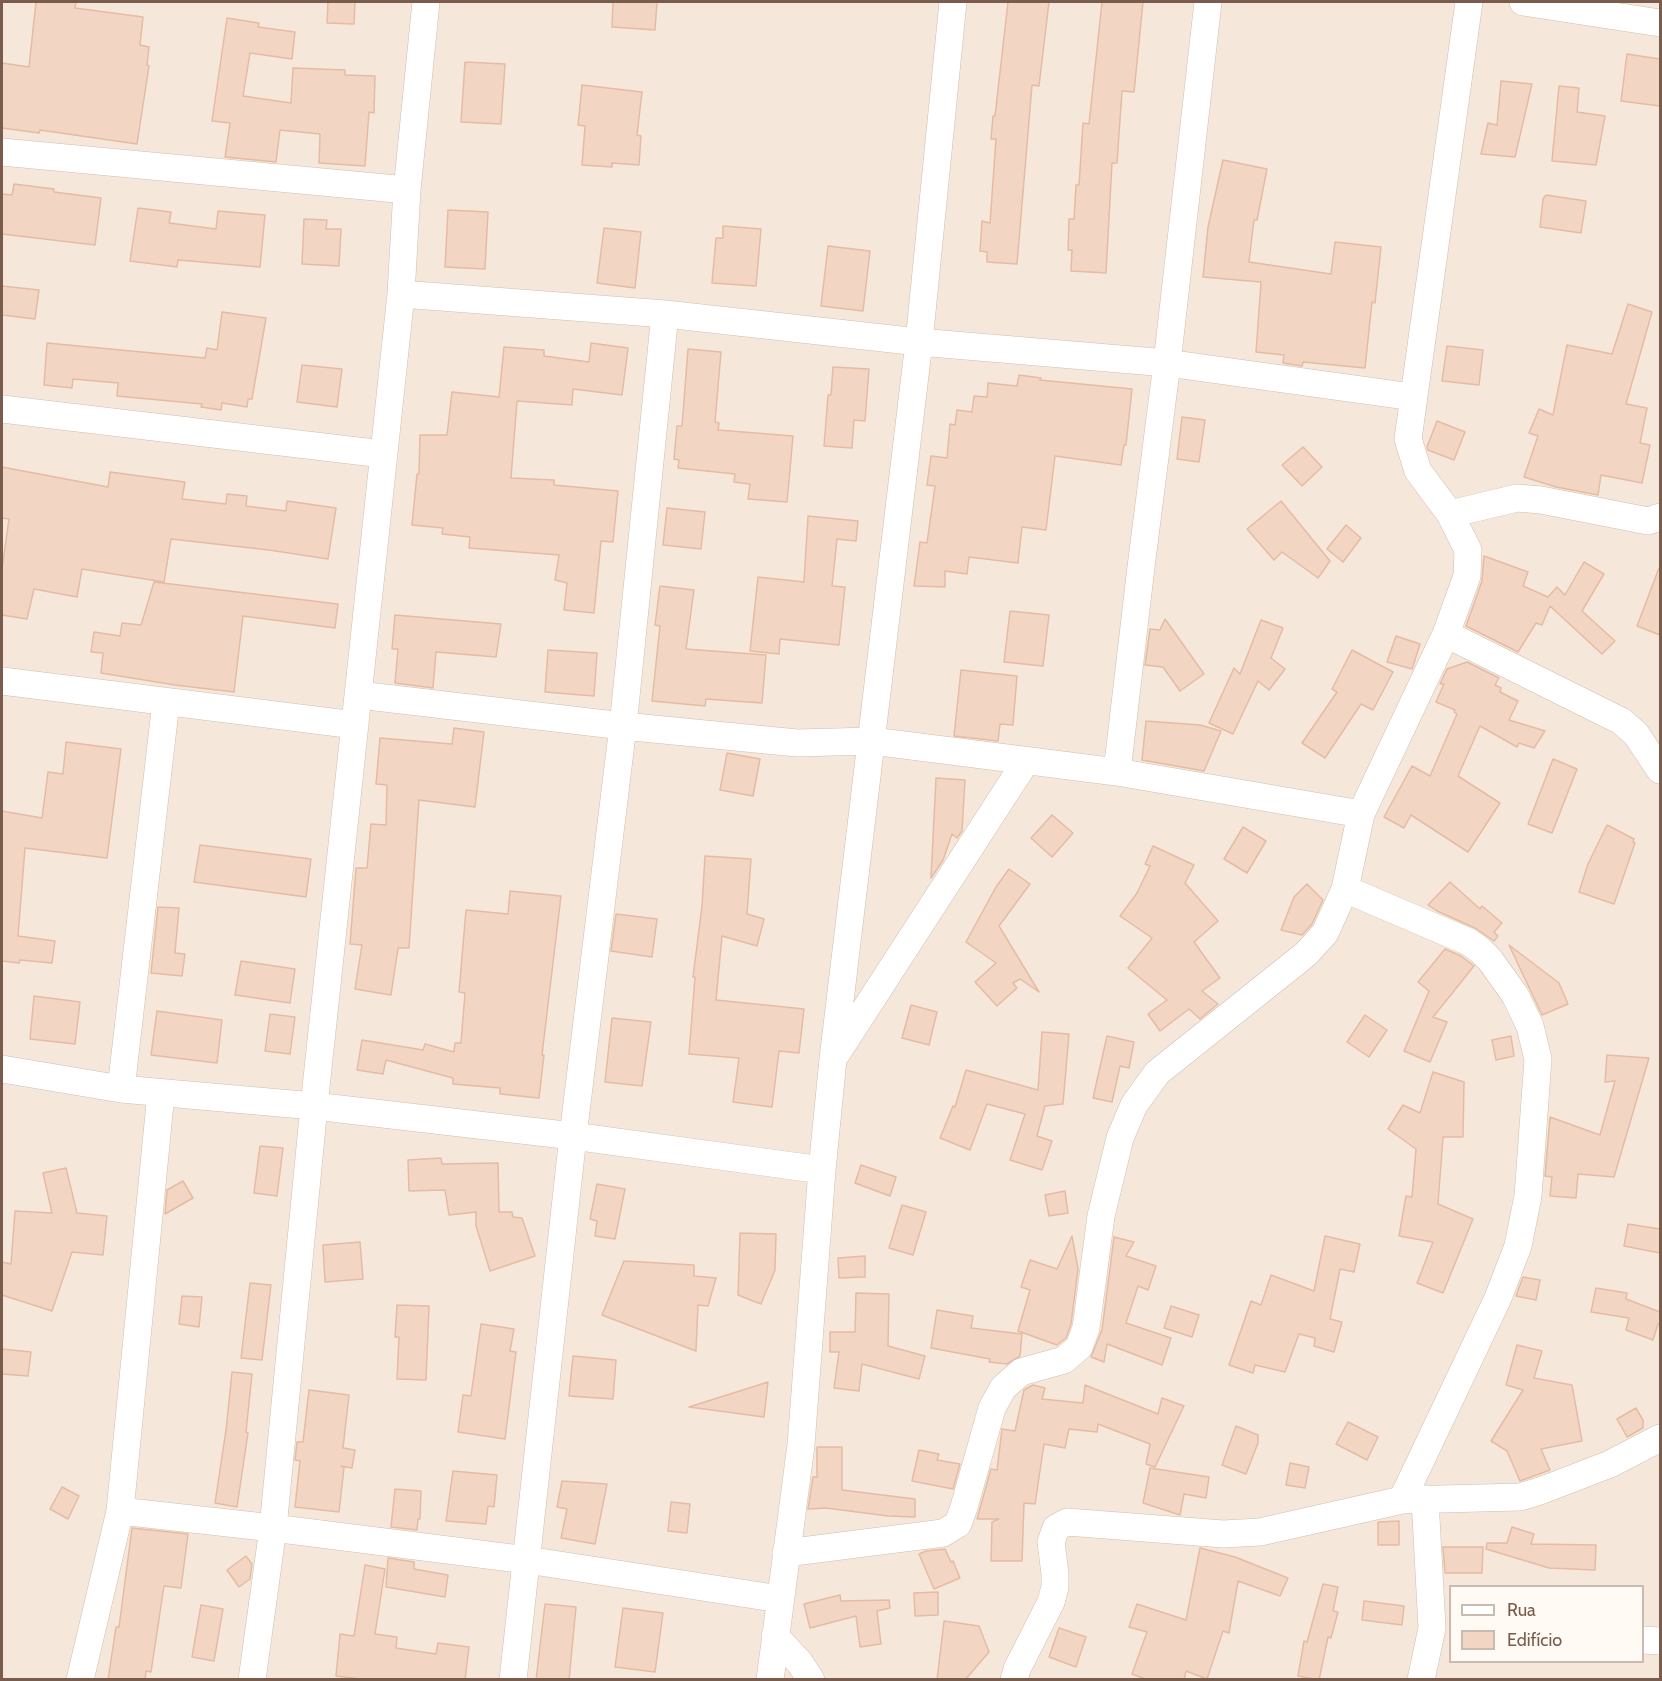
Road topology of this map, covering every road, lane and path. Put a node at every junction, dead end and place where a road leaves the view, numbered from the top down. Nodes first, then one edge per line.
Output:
1 (426, 2) edge
2 (953, 2) edge
3 (1208, 2) edge
4 (1469, 2) edge
5 (1523, 2) edge
6 (1660, 23) edge
7 (2, 152) edge
8 (407, 190) junction
9 (401, 294) junction
10 (665, 314) junction
11 (919, 342) junction
12 (1167, 363) junction
13 (1413, 396) junction
14 (2, 409) edge
15 (383, 454) junction
16 (1450, 514) junction
17 (1660, 517) edge
18 (1446, 634) junction
19 (2, 681) edge
20 (359, 695) junction
21 (166, 702) junction
22 (355, 725) junction
23 (623, 726) junction
24 (872, 741) junction
25 (1026, 761) junction
26 (1660, 770) edge
27 (1117, 772) junction
28 (1361, 814) junction
29 (1345, 889) junction
30 (833, 1059) junction
31 (2, 1070) edge
32 (121, 1089) junction
33 (161, 1093) junction
34 (314, 1106) junction
35 (573, 1136) junction
36 (822, 1170) junction
37 (1660, 1438) edge
38 (1413, 1500) junction
39 (120, 1511) junction
40 (273, 1528) junction
41 (786, 1553) junction
42 (527, 1560) junction
43 (780, 1599) junction
44 (1441, 1630) edge
45 (776, 1636) junction
46 (1644, 1640) edge
47 (1660, 1641) edge
48 (80, 1680) edge
49 (252, 1680) edge
50 (513, 1680) edge
51 (770, 1680) edge
52 (811, 1680) edge
53 (1014, 1680) edge
54 (1421, 1680) edge

1 - 8 street
2 - 11 street
3 - 12 street
4 - 13 street
5 - 6 street
7 - 8 street
8 - 9 street
9 - 10 street
9 - 15 street
10 - 11 street
10 - 23 street
11 - 12 street
11 - 24 street
12 - 13 street
12 - 27 street
13 - 16 street
14 - 15 street
15 - 20 street
16 - 17 street
16 - 18 street
18 - 26 street
18 - 28 street
19 - 21 street
20 - 22 street
20 - 23 street
21 - 22 street
21 - 32 street
22 - 34 street
23 - 24 street
23 - 35 street
24 - 25 street
24 - 30 street
25 - 27 street
25 - 30 street
27 - 28 street
28 - 29 street
29 - 38 street
29 - 41 street
30 - 36 street
31 - 32 street
32 - 33 street
33 - 34 street
33 - 39 street
34 - 35 street
34 - 40 street
35 - 36 street
35 - 42 street
36 - 41 street
37 - 38 street
38 - 44 street
38 - 53 street
39 - 40 street
39 - 48 street
40 - 42 street
40 - 49 street
41 - 43 street
42 - 43 street
42 - 50 street
43 - 45 street
44 - 54 street
45 - 51 street
45 - 52 street
46 - 47 street

